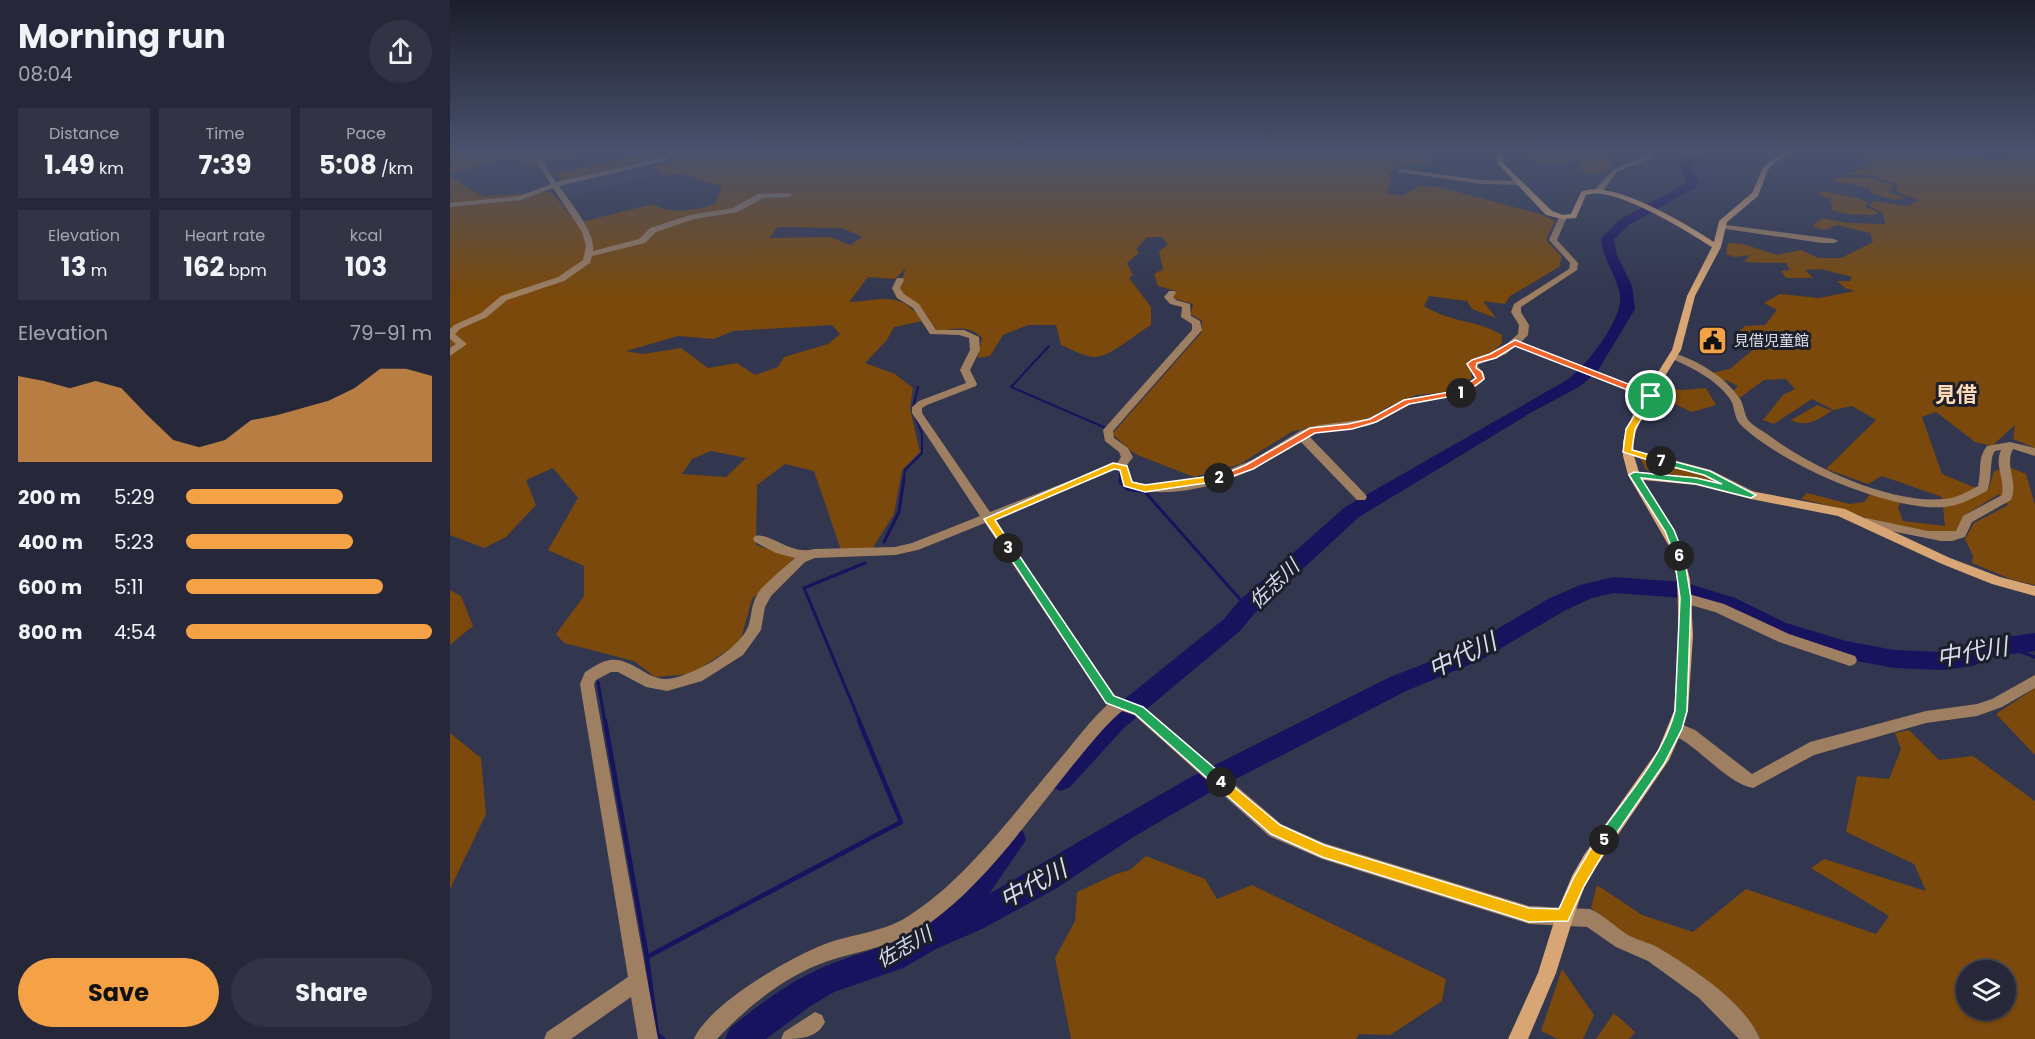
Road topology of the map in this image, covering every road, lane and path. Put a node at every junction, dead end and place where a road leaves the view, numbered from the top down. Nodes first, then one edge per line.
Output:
1 (514, 198) edge
2 (562, 198) edge
3 (756, 198) edge
4 (1535, 198) edge
5 (1582, 198) edge
6 (1623, 198) edge
7 (1748, 198) edge
8 (450, 205) edge
9 (1563, 217) junction
10 (1722, 226) junction
11 (1834, 241) dead end
12 (1717, 248) junction
13 (590, 254) junction
14 (900, 280) dead end
15 (1172, 293) dead end
16 (450, 334) edge
17 (1515, 343) junction
18 (450, 353) edge
19 (1673, 356) junction
20 (1651, 396) junction
21 (1301, 435) junction
22 (2010, 445) junction
23 (1628, 452) junction
24 (2035, 452) edge
25 (1122, 466) junction
26 (1634, 475) junction
27 (1751, 495) junction
28 (1361, 497) dead end
29 (989, 519) junction
30 (1866, 522) junction
31 (759, 539) dead end
32 (807, 556) junction
33 (1685, 591) junction
34 (2035, 591) edge
35 (1850, 660) dead end
36 (2035, 681) edge
37 (1118, 705) junction
38 (1676, 729) junction
39 (1563, 916) junction
40 (638, 981) junction
41 (816, 1022) dead end
42 (554, 1039) edge
43 (648, 1039) edge
44 (704, 1039) edge
45 (791, 1039) edge
46 (1518, 1039) edge
47 (1750, 1039) edge

1 - 8 street
2 - 13 street
3 - 13 street
4 - 9 street
5 - 9 street
6 - 12 street
7 - 10 street
9 - 17 street
10 - 11 street
10 - 12 street
12 - 19 street
13 - 16 street
14 - 29 street
15 - 25 street
16 - 18 street
17 - 20 street
17 - 21 street
19 - 20 street
19 - 22 street
20 - 23 street
21 - 25 street
21 - 28 street
22 - 24 street
22 - 30 street
23 - 26 street
23 - 27 street
25 - 29 street
26 - 27 street
26 - 33 street
27 - 30 street
29 - 32 street
29 - 37 street
30 - 34 street
31 - 32 street
32 - 40 street
33 - 35 street
33 - 38 street
36 - 38 street
37 - 39 street
37 - 44 street
38 - 39 street
39 - 46 street
39 - 47 street
40 - 42 street
40 - 43 street
41 - 45 street

